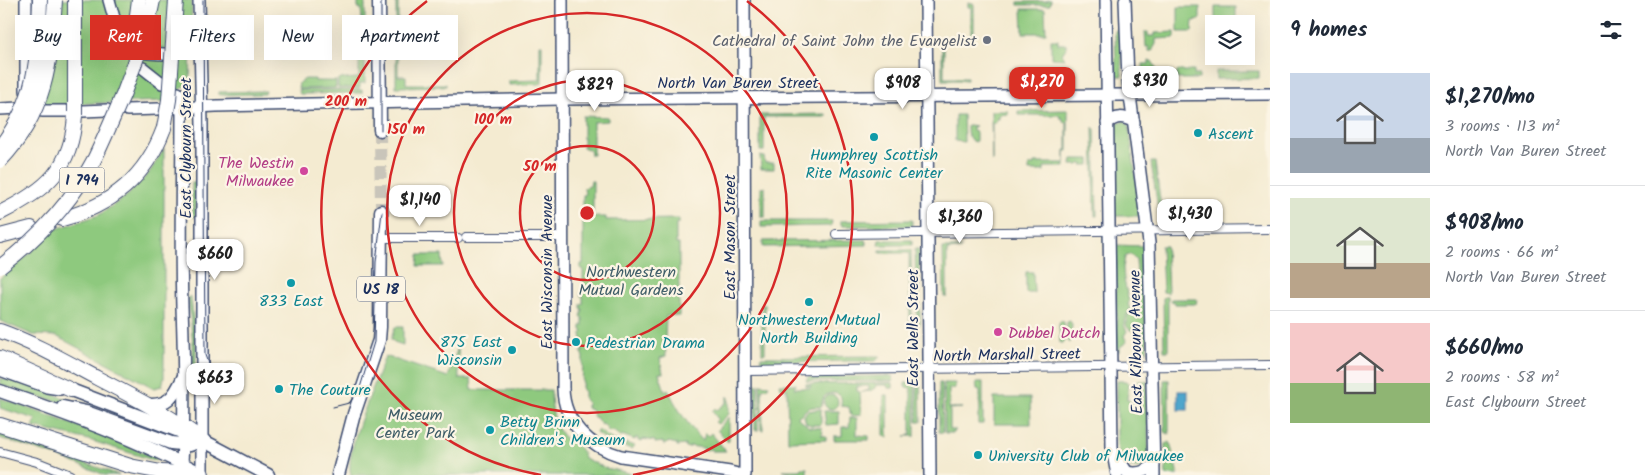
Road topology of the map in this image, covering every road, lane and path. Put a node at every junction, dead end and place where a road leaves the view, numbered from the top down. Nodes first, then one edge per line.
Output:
1 (26, 0) edge
2 (40, 0) edge
3 (55, 0) edge
4 (75, 0) edge
5 (109, 0) edge
6 (139, 0) edge
7 (153, 0) edge
8 (176, 0) edge
9 (199, 0) edge
10 (379, 0) edge
11 (562, 0) edge
12 (744, 0) edge
13 (926, 0) edge
14 (1106, 0) edge
15 (1125, 0) edge
16 (114, 15) edge
17 (200, 15) edge
18 (1106, 23) junction
19 (1126, 23) junction
20 (161, 54) edge
21 (164, 54) dead end
22 (200, 60) edge
23 (137, 70) junction
24 (162, 83) dead end
25 (26, 91) dead end
26 (1270, 94) edge
27 (1130, 95) junction
28 (1106, 96) junction
29 (927, 97) junction
30 (561, 99) junction
31 (745, 99) junction
32 (380, 104) junction
33 (201, 106) junction
34 (18, 108) dead end
35 (179, 108) junction
36 (0, 109) edge
37 (83, 110) dead end
38 (107, 110) dead end
39 (127, 110) dead end
40 (158, 110) dead end
41 (42, 111) dead end
42 (66, 111) dead end
43 (1134, 122) junction
44 (1107, 123) junction
45 (380, 130) tunnel mouth
46 (0, 147) edge
47 (0, 161) edge
48 (381, 212) tunnel mouth
49 (0, 213) edge
50 (62, 219) dead end
51 (31, 228) dead end
52 (1270, 229) edge
53 (1109, 231) junction
54 (1149, 231) junction
55 (928, 233) junction
56 (836, 234) dead end
57 (0, 236) edge
58 (562, 237) junction
59 (381, 238) junction
60 (182, 241) junction
61 (202, 241) junction
62 (0, 267) edge
63 (0, 331) edge
64 (0, 358) edge
65 (1270, 365) edge
66 (1152, 366) junction
67 (1112, 367) junction
68 (929, 369) junction
69 (745, 371) junction
70 (0, 372) edge
71 (184, 373) junction
72 (71, 390) junction
73 (0, 391) edge
74 (38, 404) junction
75 (145, 404) junction
76 (0, 425) edge
77 (184, 435) junction
78 (202, 440) junction
79 (0, 452) edge
80 (1154, 470) edge
81 (182, 471) edge
82 (1124, 474) edge
83 (70, 475) edge
84 (203, 475) edge
85 (268, 475) edge
86 (338, 475) edge
87 (744, 475) edge
88 (930, 475) edge

1 - 25 main road
2 - 46 highway, bridge
3 - 47 highway, bridge
4 - 49 highway, bridge
5 - 16 main road
6 - 23 highway, bridge
7 - 23 highway, I 794, bridge
8 - 50 highway, bridge
9 - 17 main road, East Clybourn Street
10 - 32 main road
11 - 30 main road, East Wisconsin Avenue
12 - 31 main road, East Mason Street
13 - 29 main road, East Wells Street
14 - 18 main road, East Kilbourn Avenue
15 - 19 main road, East Kilbourn Avenue
18 - 19 main road
18 - 28 main road, East Kilbourn Avenue
19 - 27 main road, East Kilbourn Avenue
20 - 21 main road
22 - 33 main road, East Clybourn Street
23 - 24 main road
23 - 62 highway, I 794, bridge
26 - 27 main road, North Van Buren Street
27 - 28 main road, North Van Buren Street
27 - 43 main road, East Kilbourn Avenue
28 - 29 main road, North Van Buren Street
28 - 44 main road, East Kilbourn Avenue
29 - 31 main road, North Van Buren Street
29 - 55 main road, East Wells Street
30 - 31 main road, North Van Buren Street
30 - 32 main road, North Van Buren Street
30 - 58 main road, East Wisconsin Avenue
31 - 69 main road, East Mason Street
32 - 33 main road, North Van Buren Street
32 - 45 main road
33 - 35 main road, North Van Buren Street
33 - 35 main road, East Clybourn Street
33 - 61 main road, East Clybourn Street
34 - 36 main road
35 - 60 main road, East Clybourn Street
37 - 38 main road
39 - 40 main road
41 - 42 main road
43 - 44 main road
43 - 54 main road, East Kilbourn Avenue
44 - 53 main road, East Kilbourn Avenue
48 - 59 main road, US 18
51 - 57 highway
52 - 54 street
53 - 54 street
53 - 55 street
53 - 67 main road, East Kilbourn Avenue
54 - 66 main road, East Kilbourn Avenue
55 - 56 street
55 - 68 main road, East Wells Street
58 - 59 street
58 - 87 main road, East Wisconsin Avenue
59 - 86 main road, US 18
60 - 61 main road
60 - 71 main road, East Clybourn Street
61 - 78 main road, East Clybourn Street
63 - 75 highway
64 - 72 highway
65 - 66 street, North Marshall Street
66 - 67 street, North Marshall Street
66 - 80 main road, East Kilbourn Avenue
67 - 68 street, North Marshall Street
67 - 82 main road, East Kilbourn Avenue
68 - 69 street, North Marshall Street
68 - 88 main road, East Wells Street
69 - 87 main road, East Mason Street
70 - 72 main road
71 - 75 main road
71 - 77 main road, East Clybourn Street
72 - 77 main road
73 - 74 main road
74 - 77 main road
74 - 81 main road
75 - 77 highway
76 - 81 highway
77 - 78 highway
77 - 81 main road, East Clybourn Street
78 - 84 main road, East Clybourn Street
78 - 85 main road
79 - 83 street
80 - 82 main road
81 - 84 highway

